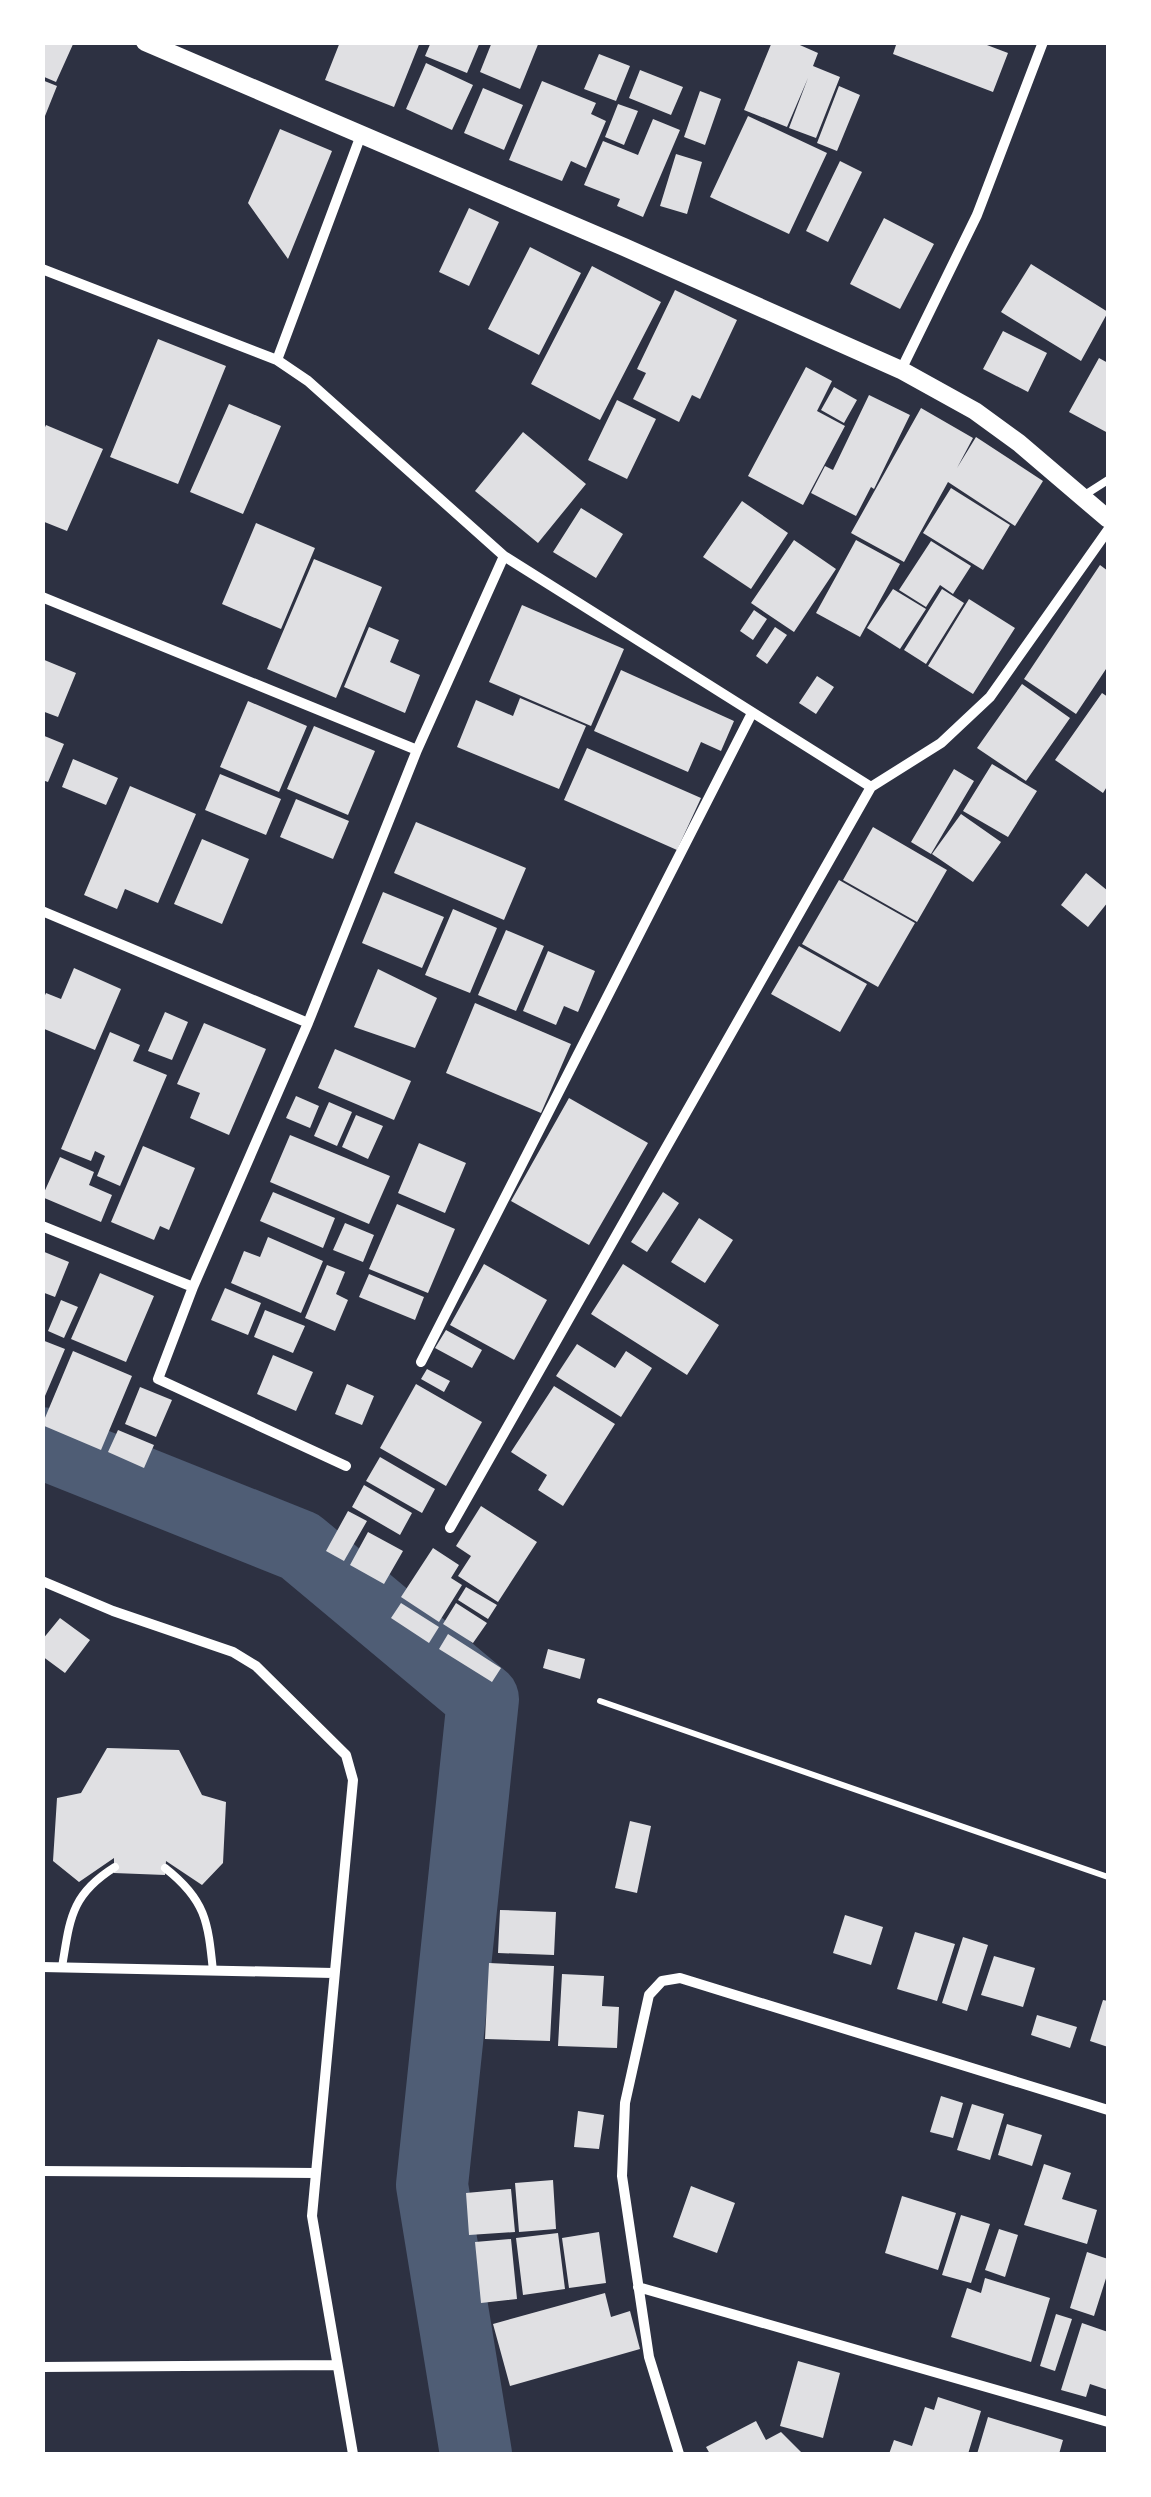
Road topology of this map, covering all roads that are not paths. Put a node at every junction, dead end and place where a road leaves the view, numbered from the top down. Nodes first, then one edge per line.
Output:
1 (145, 42) edge
2 (1043, 42) edge
3 (361, 135) junction
4 (42, 268) edge
5 (277, 360) junction
6 (901, 370) junction
7 (1108, 480) edge
8 (1083, 496) junction
9 (1108, 519) edge
10 (1108, 530) edge
11 (504, 556) junction
12 (42, 596) edge
13 (752, 713) junction
14 (417, 750) junction
15 (872, 787) junction
16 (42, 911) edge
17 (308, 1023) junction
18 (42, 1226) edge
19 (194, 1286) junction
20 (421, 1362) dead end
21 (346, 1466) dead end
22 (450, 1528) dead end
23 (42, 1581) edge
24 (114, 1868) dead end
25 (165, 1868) dead end
26 (42, 1967) edge
27 (62, 1967) junction
28 (213, 1970) junction
29 (333, 1973) junction
30 (1108, 2110) edge
31 (42, 2171) edge
32 (314, 2173) junction
33 (638, 2287) junction
34 (336, 2366) junction
35 (42, 2367) edge
36 (1108, 2422) edge
37 (353, 2454) edge
38 (679, 2454) edge

1 - 3 street
2 - 6 street
3 - 5 street
3 - 6 street
4 - 5 street
5 - 11 street
6 - 8 street
7 - 8 lane
8 - 9 street
10 - 15 street
11 - 13 street
11 - 14 street
12 - 14 street
13 - 15 street
13 - 20 street
14 - 17 street
15 - 22 street
16 - 17 street
17 - 19 street
18 - 19 street
19 - 21 street
23 - 29 street
24 - 27 lane
25 - 28 lane
26 - 27 street
27 - 28 street
28 - 29 street
29 - 32 street
30 - 33 street
31 - 32 street
32 - 34 street
33 - 36 street
33 - 38 street
34 - 35 street
34 - 37 street

